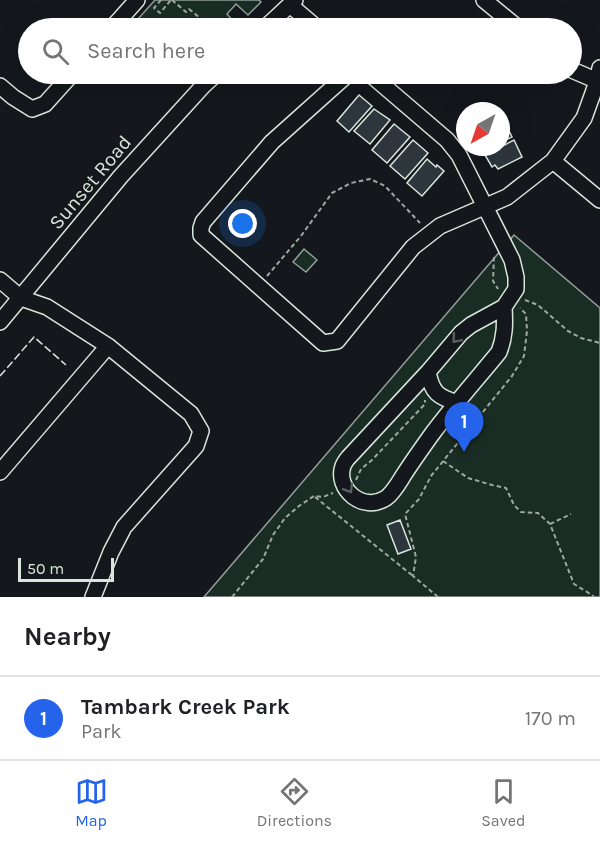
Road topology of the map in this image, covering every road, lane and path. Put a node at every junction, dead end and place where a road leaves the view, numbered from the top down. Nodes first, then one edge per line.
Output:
1 (137, 0) edge
2 (161, 0) edge
3 (171, 0) edge
4 (484, 0) edge
5 (292, 2) edge
6 (121, 18) edge
7 (200, 18) edge
8 (275, 18) edge
9 (307, 18) edge
10 (506, 18) edge
11 (582, 73) edge
12 (599, 77) edge
13 (63, 84) edge
14 (205, 84) edge
15 (337, 84) edge
16 (382, 84) edge
17 (0, 86) edge
18 (553, 161) junction
19 (600, 200) edge
20 (485, 207) junction
21 (429, 235) junction
22 (0, 280) edge
23 (258, 285) junction
24 (21, 298) junction
25 (525, 300) dead end
26 (504, 307) junction
27 (0, 322) edge
28 (600, 343) edge
29 (108, 346) junction
30 (429, 372) junction
31 (458, 403) junction
32 (443, 461) dead end
33 (0, 472) edge
34 (314, 496) dead end
35 (571, 514) dead end
36 (550, 524) junction
37 (413, 576) dead end
38 (93, 597) edge
39 (594, 597) edge

1 - 6 street
2 - 3 path
3 - 7 path
4 - 10 street
5 - 8 street
5 - 9 street
11 - 12 street
12 - 18 street
13 - 17 street
14 - 24 street, Sunset Road
15 - 23 street
16 - 20 street
18 - 19 street
18 - 20 street
20 - 21 street
20 - 26 street
21 - 23 path
21 - 23 street
22 - 24 street
24 - 27 street, Sunset Road
24 - 29 street
25 - 28 path
26 -> 30 street
26 - 31 street
29 - 33 street
29 - 38 street
30 - 31 street
30 -> 31 street
32 - 36 path
34 - 37 path
35 - 36 path
36 - 39 path

